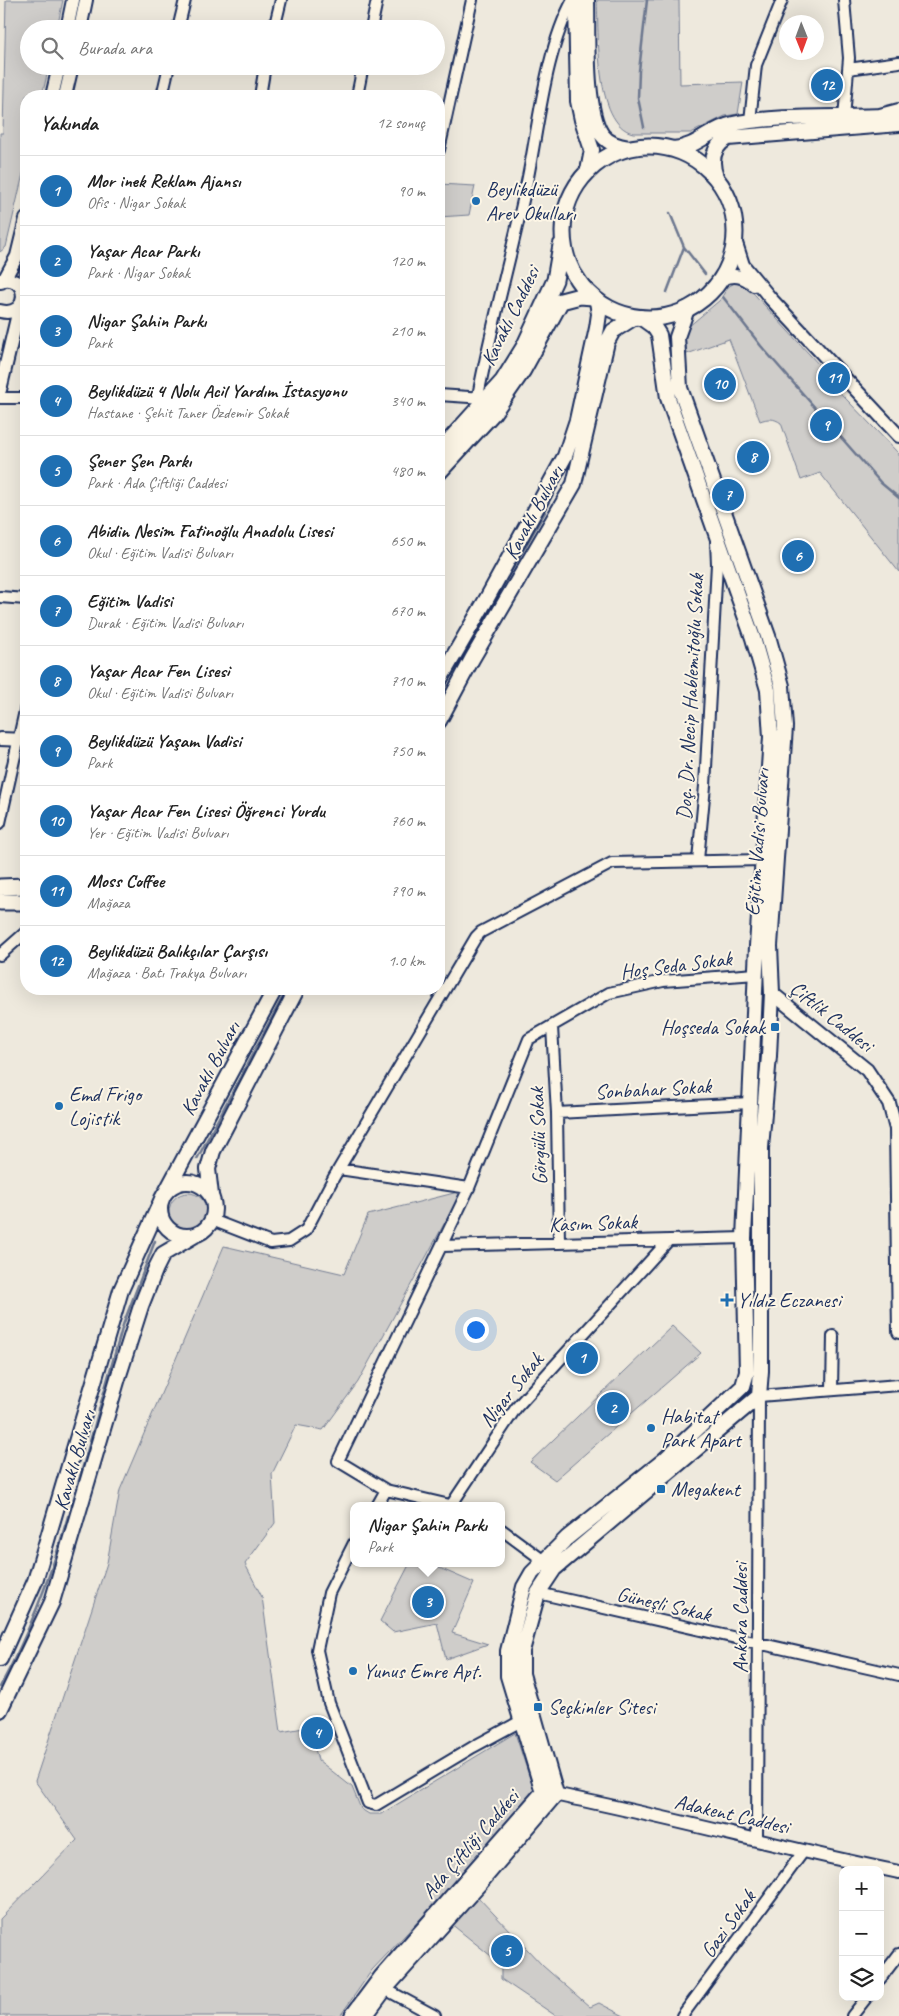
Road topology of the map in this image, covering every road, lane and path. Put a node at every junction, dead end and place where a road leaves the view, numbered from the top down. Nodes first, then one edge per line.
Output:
1 (73, 0) edge
2 (86, 0) edge
3 (185, 0) edge
4 (281, 0) edge
5 (377, 0) edge
6 (472, 0) edge
7 (575, 0) edge
8 (587, 0) edge
9 (782, 0) edge
10 (844, 0) edge
11 (69, 20) edge
12 (82, 20) edge
13 (180, 20) edge
14 (276, 20) edge
15 (373, 20) edge
16 (899, 62) edge
17 (848, 69) junction
18 (57, 75) edge
19 (70, 75) edge
20 (167, 75) edge
21 (264, 75) edge
22 (361, 75) edge
23 (53, 90) edge
24 (66, 90) edge
25 (163, 90) edge
26 (261, 90) edge
27 (358, 90) edge
28 (445, 109) edge
29 (899, 111) edge
30 (844, 118) junction
31 (750, 121) junction
32 (899, 124) edge
33 (629, 148) junction
34 (673, 149) junction
35 (588, 171) junction
36 (716, 177) junction
37 (563, 234) junction
38 (735, 240) junction
39 (20, 244) edge
40 (720, 279) junction
41 (1, 281) edge
42 (20, 287) edge
43 (595, 299) junction
44 (771, 300) junction
45 (20, 305) joint
46 (687, 308) junction
47 (0, 311) edge
48 (638, 317) junction
49 (0, 390) edge
50 (445, 395) edge
51 (0, 398) edge
52 (20, 398) edge
53 (483, 398) junction
54 (899, 436) edge
55 (445, 445) edge
56 (445, 465) edge
57 (716, 536) junction
58 (0, 597) edge
59 (20, 599) edge
60 (445, 670) edge
61 (445, 710) edge
62 (0, 739) edge
63 (20, 740) edge
64 (20, 751) edge
65 (0, 823) edge
66 (698, 860) junction
67 (763, 860) junction
68 (20, 886) edge
69 (0, 887) edge
70 (0, 902) edge
71 (20, 902) edge
72 (20, 937) edge
73 (0, 955) edge
74 (756, 974) junction
75 (770, 975) junction
76 (445, 989) edge
77 (772, 994) junction
78 (272, 995) edge
79 (294, 995) edge
80 (442, 995) edge
81 (552, 1027) junction
82 (750, 1103) junction
83 (557, 1112) junction
84 (339, 1169) junction
85 (469, 1188) junction
86 (164, 1196) junction
87 (211, 1196) junction
88 (212, 1220) junction
89 (197, 1234) junction
90 (744, 1238) junction
91 (669, 1240) junction
92 (559, 1243) junction
93 (442, 1246) junction
94 (899, 1332) edge
95 (833, 1336) dead end
96 (899, 1384) edge
97 (743, 1386) junction
98 (832, 1389) junction
99 (759, 1396) junction
100 (386, 1490) junction
101 (379, 1502) edge
102 (440, 1502) edge
103 (455, 1502) edge
104 (505, 1532) edge
105 (350, 1551) edge
106 (549, 1565) junction
107 (538, 1593) junction
108 (759, 1645) junction
109 (0, 1659) edge
110 (899, 1675) edge
111 (0, 1710) edge
112 (521, 1721) junction
113 (550, 1793) junction
114 (757, 1839) junction
115 (803, 1852) junction
116 (899, 1872) edge
117 (899, 1954) edge
118 (884, 1974) edge
119 (385, 1989) junction
120 (863, 2001) edge
121 (352, 2016) edge
122 (365, 2016) edge
123 (435, 2016) edge
124 (682, 2016) edge
125 (852, 2016) edge

1 - 11 street
2 - 12 street
3 - 13 street
4 - 14 street
5 - 15 street
6 - 28 street
7 - 35 main road
7 - 53 street
8 - 33 main road
9 - 31 street
10 - 17 street
16 - 17 street
17 - 30 street
18 - 23 street
19 - 24 street
20 - 25 street
21 - 26 street
22 - 27 street
29 - 30 main road
30 - 31 main road
31 - 34 main road
32 - 36 main road
33 - 34 main road
33 - 35 main road
34 - 36 main road
35 - 37 main road
36 - 38 main road
37 - 43 main road
37 - 53 main road, Kavaklı Caddesi
38 - 40 main road
38 - 44 street
39 - 41 street
40 - 44 street
40 - 46 main road
41 - 42 street
43 - 48 main road
43 - 56 main road, Kavaklı Caddesi
43 - 60 main road, Kavaklı Bulvarı
44 - 54 street
45 - 47 street
45 - 49 street
46 - 48 main road
46 - 75 main road, Eğitim Vadisi Bulvarı
48 - 57 main road, Eğitim Vadisi Bulvarı
48 - 61 main road, Kavaklı Bulvarı
50 - 53 street
51 - 52 street
53 - 55 main road, Kavaklı Caddesi
57 - 66 street, Doç. Dr. Necip Hablemitoğlu Sokak
57 - 67 main road, Eğitim Vadisi Bulvarı
58 - 59 street
62 - 63 street
64 - 65 street
66 - 67 street
66 - 76 street
67 - 74 main road, Eğitim Vadisi Bulvarı
68 - 69 main road
70 - 71 main road
72 - 73 street
74 - 75 main road
74 - 81 street, Hoş Seda Sokak
74 - 82 main road, Eğitim Vadisi Bulvarı
75 - 77 main road, Eğitim Vadisi Bulvarı
77 - 94 street, Çiftlik Caddesi
77 - 99 main road, Eğitim Vadisi Bulvarı
78 - 86 main road, Kavaklı Bulvarı
79 - 87 main road, Kavaklı Bulvarı
80 - 84 street
81 - 83 street, Görgülü Sokak
81 - 85 street, Hoş Seda Sokak
82 - 83 street, Sonbahar Sokak
82 - 90 main road, Eğitim Vadisi Bulvarı
83 - 92 street, Görgülü Sokak
84 - 85 street
84 - 88 street
85 - 93 street, Hoş Seda Sokak
86 - 87 main road
86 - 89 main road
86 - 109 main road, Kavaklı Bulvarı
87 - 88 main road, Kavaklı Bulvarı
88 - 89 main road, Kavaklı Bulvarı
89 - 111 main road, Kavaklı Bulvarı
90 - 91 street, Kasım Sokak
90 - 97 main road, Eğitim Vadisi Bulvarı
91 - 92 street, Kasım Sokak
91 - 103 street, Nigar Sokak
92 - 93 street, Kasım Sokak
93 - 100 street, Hoş Seda Sokak
95 - 98 street
96 - 98 street
97 - 99 street
97 - 106 main road, Ada Çiftliği Caddesi
98 - 99 street
99 - 106 main road, Ada Çiftliği Caddesi
99 - 108 street, Ankara Caddesi
100 - 101 street
100 - 102 street
104 - 106 street
105 - 112 street
106 - 107 main road, Ada Çiftliği Caddesi
106 - 112 main road, Ada Çiftliği Caddesi
107 - 108 street, Güneşli Sokak
107 - 113 main road, Ada Çiftliği Caddesi
108 - 110 street, Güneşli Sokak
108 - 114 street, Ankara Caddesi
112 - 113 main road, Ada Çiftliği Caddesi
113 - 114 street, Adakent Caddesi
113 - 119 main road, Ada Çiftliği Caddesi
113 - 121 main road, Ada Çiftliği Caddesi
114 - 115 street, Adakent Caddesi
115 - 116 street, Adakent Caddesi
115 - 124 street, Gazi Sokak
117 - 118 street
119 - 122 main road, Ada Çiftliği Caddesi
119 - 123 street
120 - 125 street

